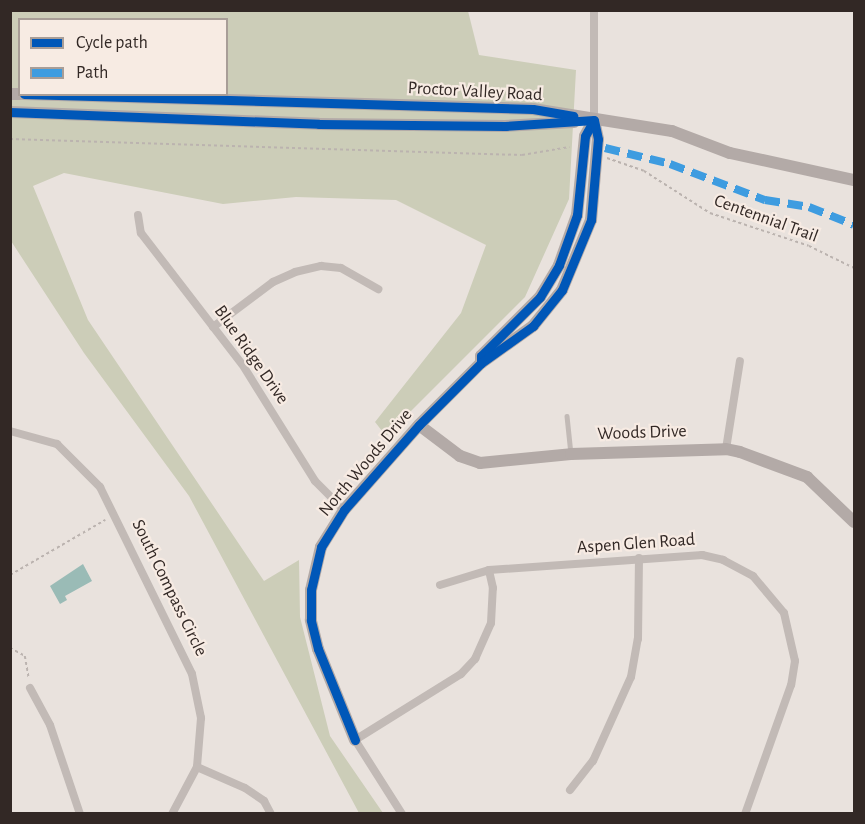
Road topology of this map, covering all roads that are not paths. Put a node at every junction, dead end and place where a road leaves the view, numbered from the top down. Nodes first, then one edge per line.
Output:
1 (594, 10) edge
2 (90, 96) edge
3 (10, 112) edge
4 (594, 120) junction
5 (855, 180) edge
6 (138, 215) dead end
7 (378, 289) dead end
8 (213, 327) junction
9 (740, 361) dead end
10 (567, 416) dead end
11 (419, 425) junction
12 (10, 431) edge
13 (726, 449) junction
14 (571, 454) junction
15 (344, 510) junction
16 (855, 522) edge
17 (639, 558) junction
18 (489, 570) junction
19 (440, 585) dead end
20 (30, 688) road end
21 (355, 740) junction
22 (197, 767) junction
23 (570, 790) dead end
24 (80, 813) edge
25 (172, 813) edge
26 (271, 813) edge
27 (402, 813) edge
28 (745, 813) edge

1 - 4 street, North Woods Drive
2 - 4 street, Proctor Valley Road
3 - 4 street, Proctor Valley Road
4 - 5 street, Proctor Valley Road
4 - 11 street, North Woods Drive
6 - 8 street, Blue Ridge Drive
7 - 8 street
8 - 15 street, Blue Ridge Drive
9 - 13 street
10 - 14 lane
11 - 14 street, Woods Drive
11 - 15 street, North Woods Drive
12 - 22 street, South Compass Circle
13 - 14 street, Woods Drive
13 - 16 street, Woods Drive
15 - 21 street, North Woods Drive
17 - 18 street, Aspen Glen Road
17 - 23 street
17 - 28 street, Aspen Glen Road
18 - 19 street, Aspen Glen Road
18 - 21 street
20 - 24 street
21 - 27 street
22 - 25 street
22 - 26 street

